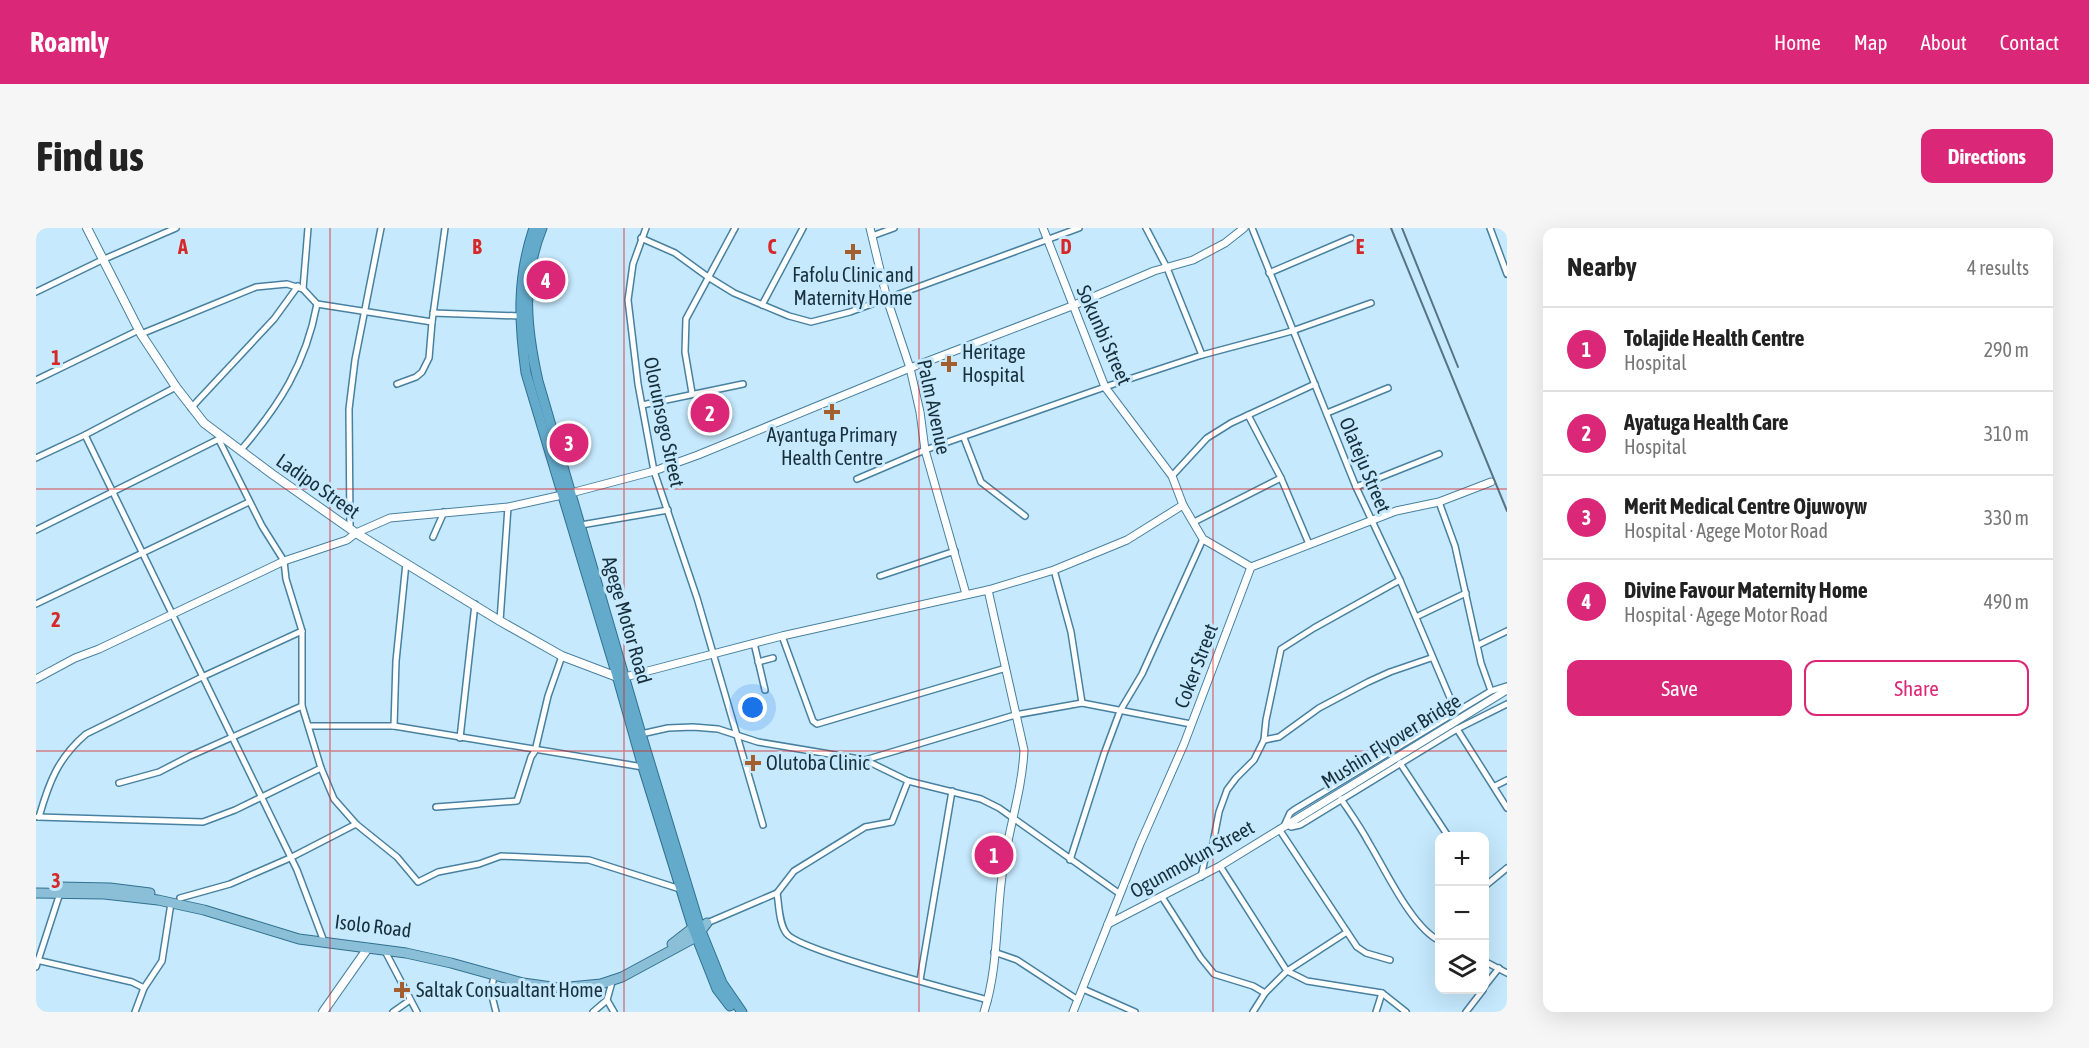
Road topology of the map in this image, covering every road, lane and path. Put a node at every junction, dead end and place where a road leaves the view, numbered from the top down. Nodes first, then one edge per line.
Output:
1 (87, 228) edge
2 (176, 228) edge
3 (308, 228) edge
4 (381, 228) edge
5 (445, 228) edge
6 (534, 228) edge
7 (543, 228) edge
8 (646, 228) edge
9 (735, 228) edge
10 (804, 228) edge
11 (870, 228) edge
12 (894, 228) edge
13 (1043, 228) edge
14 (1079, 228) edge
15 (1146, 228) edge
16 (1244, 228) edge
17 (1252, 228) edge
18 (1490, 228) edge
19 (872, 236) junction
20 (641, 238) junction
21 (1351, 238) dead end
22 (1048, 239) junction
23 (102, 260) junction
24 (1167, 268) junction
25 (1269, 273) junction
26 (1507, 274) edge
27 (708, 277) junction
28 (301, 287) junction
29 (36, 292) edge
30 (887, 299) junction
31 (1371, 303) dead end
32 (317, 304) junction
33 (762, 305) junction
34 (1072, 306) junction
35 (365, 310) junction
36 (433, 313) junction
37 (520, 316) junction
38 (432, 322) junction
39 (1292, 331) junction
40 (140, 332) junction
41 (1202, 355) junction
42 (910, 368) junction
43 (36, 380) edge
44 (397, 384) dead end
45 (743, 384) dead end
46 (1315, 384) junction
47 (176, 387) junction
48 (1105, 387) junction
49 (1388, 388) dead end
50 (692, 393) junction
51 (642, 405) junction
52 (191, 408) junction
53 (1326, 413) junction
54 (1248, 415) junction
55 (85, 435) junction
56 (964, 438) junction
57 (221, 439) junction
58 (926, 450) junction
59 (240, 451) junction
60 (1439, 454) dead end
61 (36, 458) edge
62 (654, 471) junction
63 (1172, 476) junction
64 (1281, 478) junction
65 (857, 479) dead end
66 (1491, 482) dead end
67 (1356, 487) junction
68 (112, 493) junction
69 (567, 494) junction
70 (249, 502) junction
71 (1438, 502) junction
72 (1184, 504) junction
73 (508, 507) junction
74 (668, 510) junction
75 (444, 512) junction
76 (1025, 516) dead end
77 (1371, 520) junction
78 (1194, 522) junction
79 (581, 525) junction
80 (36, 530) edge
81 (353, 530) junction
82 (433, 537) dead end
83 (1203, 539) junction
84 (1309, 544) junction
85 (955, 551) junction
86 (143, 554) junction
87 (284, 561) junction
88 (406, 563) junction
89 (1251, 567) junction
90 (1054, 570) junction
91 (880, 576) dead end
92 (1400, 580) junction
93 (988, 590) junction
94 (1466, 593) junction
95 (966, 594) junction
96 (36, 604) edge
97 (475, 604) junction
98 (173, 614) junction
99 (1416, 617) junction
100 (500, 621) junction
101 (1507, 631) edge
102 (302, 632) junction
103 (782, 636) junction
104 (754, 643) junction
105 (1478, 645) junction
106 (713, 654) junction
107 (562, 656) junction
108 (773, 658) dead end
109 (1431, 658) junction
110 (758, 662) junction
111 (1006, 668) junction
112 (202, 677) junction
113 (621, 678) junction
114 (36, 679) edge
115 (1507, 688) edge
116 (765, 690) dead end
117 (1491, 691) junction
118 (1082, 703) junction
119 (1507, 704) edge
120 (302, 706) junction
121 (1120, 711) junction
122 (1456, 712) junction
123 (1015, 715) junction
124 (1191, 724) junction
125 (309, 726) junction
126 (394, 726) junction
127 (1457, 729) junction
128 (641, 734) junction
129 (738, 735) junction
130 (232, 737) junction
131 (460, 738) junction
132 (1264, 740) junction
133 (535, 751) junction
134 (865, 760) junction
135 (1400, 764) junction
136 (321, 768) junction
137 (643, 768) junction
138 (908, 780) junction
139 (1507, 780) edge
140 (119, 783) dead end
141 (1495, 786) junction
142 (952, 792) junction
143 (262, 797) junction
144 (1341, 800) junction
145 (436, 807) dead end
146 (1507, 808) edge
147 (37, 817) edge
148 (1014, 819) junction
149 (356, 824) junction
150 (1285, 824) junction
151 (764, 825) dead end
152 (1445, 832) edge
153 (290, 858) junction
154 (1070, 860) junction
155 (1220, 866) junction
156 (1507, 868) edge
157 (1201, 877) junction
158 (1489, 883) edge
159 (36, 887) edge
160 (682, 890) junction
161 (60, 892) junction
162 (36, 893) edge
163 (777, 894) junction
164 (1120, 894) junction
165 (1162, 897) junction
166 (180, 898) junction
167 (171, 903) junction
168 (1108, 924) junction
169 (699, 928) junction
170 (1347, 932) junction
171 (1435, 938) edge
172 (323, 939) junction
173 (368, 948) junction
174 (384, 950) junction
175 (994, 952) junction
176 (38, 960) edge
177 (1390, 960) dead end
178 (1489, 964) edge
179 (36, 967) edge
180 (1499, 968) junction
181 (1287, 971) junction
182 (1507, 973) edge
183 (494, 976) junction
184 (920, 980) junction
185 (1489, 981) edge
186 (612, 982) junction
187 (144, 988) junction
188 (1083, 989) junction
189 (1266, 993) junction
190 (1382, 993) junction
191 (1480, 994) edge
192 (410, 1000) junction
193 (607, 1000) junction
194 (988, 1000) junction
195 (1078, 1000) junction
196 (135, 1012) edge
197 (323, 1012) edge
198 (393, 1012) edge
199 (417, 1012) edge
200 (496, 1012) edge
201 (593, 1012) edge
202 (614, 1012) edge
203 (734, 1012) edge
204 (742, 1012) edge
205 (984, 1012) edge
206 (1073, 1012) edge
207 (1135, 1012) edge
208 (1253, 1012) edge
209 (1376, 1012) edge
210 (1406, 1012) edge
211 (1466, 1012) edge

1 - 23 main road, Ladipo Street
2 - 23 street
3 - 28 street
4 - 35 street
5 - 36 street
6 - 37 highway, Agege Motor Road
7 - 69 highway, Agege Motor Road
8 - 20 street, Olorunsogo Street
9 - 27 street
10 - 33 street
11 - 19 street, Palm Avenue
12 - 19 street
13 - 22 street, Sokunbi Street
14 - 22 street
15 - 24 street
16 - 24 street
17 - 25 street, Olateju Street
18 - 26 street
19 - 30 street, Palm Avenue
20 - 27 street
20 - 51 street, Olorunsogo Street
21 - 25 street
22 - 30 street
22 - 34 street, Sokunbi Street
23 - 29 street
23 - 40 main road, Ladipo Street
24 - 34 street
24 - 41 street
25 - 39 street, Olateju Street
27 - 33 street
27 - 50 street
28 - 32 street
28 - 40 street
28 - 52 street
30 - 33 street
30 - 42 street, Palm Avenue
31 - 39 street
32 - 35 street
32 - 59 street
34 - 42 street
34 - 48 street, Sokunbi Street
35 - 38 street
35 - 81 street
36 - 37 street
36 - 38 street
37 - 69 highway, Agege Motor Road
38 - 44 street
39 - 41 street
39 - 46 street, Olateju Street
40 - 43 street
40 - 47 main road, Ladipo Street
41 - 48 street
42 - 58 street, Palm Avenue
42 - 62 street
45 - 50 street
46 - 53 street, Olateju Street
46 - 54 street
47 - 52 main road, Ladipo Street
47 - 55 street
48 - 56 street
48 - 63 street, Sokunbi Street
49 - 53 street
50 - 51 street
51 - 62 street, Olorunsogo Street
52 - 57 main road, Ladipo Street
53 - 67 street, Olateju Street
54 - 63 street
54 - 64 street
55 - 61 street
55 - 68 street
56 - 58 street
56 - 76 street
57 - 59 main road, Ladipo Street
57 - 68 street
57 - 70 street
58 - 65 street
58 - 85 street, Palm Avenue
59 - 81 main road, Ladipo Street
60 - 67 street
62 - 69 street
62 - 74 street, Olorunsogo Street
63 - 72 street, Sokunbi Street
64 - 78 street
64 - 84 street
66 - 71 street
67 - 77 street, Olateju Street
68 - 80 street
68 - 86 street
69 - 73 street
69 - 79 highway, Agege Motor Road
69 - 113 highway, Agege Motor Road
70 - 86 street
70 - 87 street
71 - 77 street
71 - 94 street
72 - 78 street, Sokunbi Street
72 - 90 street
73 - 75 street
73 - 100 street
74 - 79 street
74 - 106 street, Olorunsogo Street
75 - 81 street
75 - 82 street
77 - 84 street
77 - 92 street, Olateju Street
78 - 83 street, Sokunbi Street
79 - 113 highway, Agege Motor Road
81 - 87 street
81 - 88 main road, Ladipo Street
83 - 89 street
83 - 121 street
84 - 89 street
85 - 91 street
85 - 95 street, Palm Avenue
86 - 96 street
86 - 98 street
87 - 98 street
87 - 102 street
88 - 97 main road, Ladipo Street
88 - 126 street
89 - 124 street, Coker Street
90 - 93 street
90 - 118 street
92 - 99 street, Olateju Street
92 - 132 street
93 - 95 street
93 - 111 street
94 - 99 street
94 - 105 street
95 - 103 street
97 - 100 main road, Ladipo Street
97 - 131 street
98 - 112 street
98 - 114 street
99 - 109 street, Olateju Street
100 - 107 main road, Ladipo Street
101 - 105 street
102 - 112 street
102 - 120 street
103 - 104 street
103 - 111 street
104 - 106 street
104 - 110 street
105 - 117 street
106 - 113 street
106 - 129 street, Olorunsogo Street
107 - 113 main road, Ladipo Street
107 - 133 street
108 - 110 street
109 - 122 street, Olateju Street
109 - 132 street
110 - 116 street
111 - 123 street
112 - 130 street
112 - 147 street
113 - 128 highway, Agege Motor Road
113 - 137 highway, Agege Motor Road
115 - 117 street
115 - 150 street, Mushin Flyover Bridge
117 - 122 street
118 - 121 street
118 - 123 street
119 - 127 street
120 - 125 street
120 - 130 street
121 - 124 street
121 - 154 street
122 - 150 street
123 - 134 street
123 - 148 street
124 - 164 street, Coker Street
125 - 126 street
125 - 136 street
126 - 131 street
127 - 135 street
127 - 141 street
128 - 129 street
128 - 169 highway, Agege Motor Road
129 - 134 street
129 - 151 street, Olorunsogo Street
130 - 140 street
130 - 143 street
131 - 133 street
132 - 157 street
133 - 137 street
133 - 145 street
134 - 138 street
135 - 144 street
135 - 152 street
136 - 143 street
136 - 149 street
137 - 160 highway, Agege Motor Road
138 - 142 street
138 - 163 street
139 - 141 street
141 - 146 street
142 - 148 street
142 - 184 street
143 - 147 street
143 - 153 street
144 - 150 street
144 - 171 street
148 - 154 street
148 - 175 street
149 - 153 street
149 - 160 street
150 - 155 street, Ogunmokun Street
150 - 170 street
153 - 166 street
153 - 172 street
154 - 164 street
155 - 157 street, Ogunmokun Street
155 - 181 street
156 - 158 street
157 - 165 street, Ogunmokun Street
159 - 166 main road, Isolo Road
160 - 169 highway, Agege Motor Road
161 - 162 main road, Isolo Road
161 - 167 main road, Isolo Road
161 - 176 street
163 - 169 street
163 - 184 street
164 - 168 street, Coker Street
165 - 168 street, Ogunmokun Street
165 - 189 street
166 - 172 main road, Isolo Road
167 - 173 main road, Isolo Road
167 - 187 street
168 - 188 street, Coker Street
169 - 172 main road, Isolo Road
169 - 186 main road, Isolo Road
169 - 203 highway, Agege Motor Road
169 - 204 highway, Agege Motor Road
170 - 177 street
170 - 181 street
173 - 174 main road, Isolo Road
173 - 197 main road
174 - 183 main road, Isolo Road
174 - 192 street
175 - 194 street
175 - 195 street
176 - 179 street
176 - 187 street
178 - 180 street
180 - 182 street
180 - 185 street
181 - 189 street
181 - 190 street
183 - 186 main road, Isolo Road
183 - 200 street
184 - 194 street
186 - 193 street
187 - 196 street
188 - 195 street, Coker Street
188 - 207 street
189 - 208 street
190 - 209 street
190 - 210 street
191 - 211 street
192 - 198 street
192 - 199 street
193 - 201 street
193 - 202 street
194 - 205 street
195 - 206 street, Coker Street

